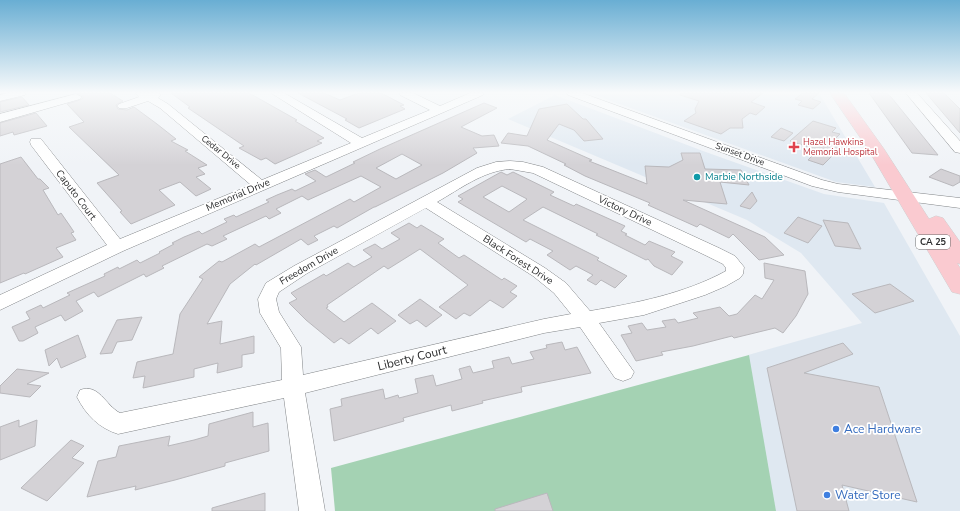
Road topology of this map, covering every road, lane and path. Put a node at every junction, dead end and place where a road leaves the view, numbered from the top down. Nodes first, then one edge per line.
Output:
1 (182, 117) edge
2 (317, 117) edge
3 (424, 117) edge
4 (637, 117) edge
5 (854, 117) edge
6 (932, 117) edge
7 (866, 133) junction
8 (36, 142) dead end
9 (362, 143) junction
10 (960, 149) edge
11 (510, 164) joint
12 (260, 185) junction
13 (913, 198) junction
14 (427, 202) junction
15 (960, 203) edge
16 (117, 247) junction
17 (960, 257) edge
18 (735, 267) joint
19 (960, 286) edge
20 (0, 303) edge
21 (585, 319) junction
22 (623, 372) dead end
23 (293, 387) junction
24 (88, 397) dead end
25 (312, 511) edge

1 - 12 street, Cedar Drive
2 - 9 street
3 - 9 street, Memorial Drive
4 - 13 street, Sunset Drive
5 - 7 main road, CA 25
6 - 10 street
7 - 13 main road, CA 25
7 - 13 main road
8 - 16 street, Caputo Court
9 - 12 street, Memorial Drive
11 - 14 street, Freedom Drive
11 - 18 street, Victory Drive
12 - 16 street, Memorial Drive
13 - 15 street, Sunset Drive
13 - 17 main road
13 - 19 main road, CA 25
14 - 21 street, Black Forest Drive
14 - 23 street, Freedom Drive
16 - 20 street, Memorial Drive
18 - 21 street, Liberty Court
21 - 22 street, Black Forest Drive
21 - 23 street, Liberty Court
23 - 24 street, Liberty Court
23 - 25 street, Freedom Drive

